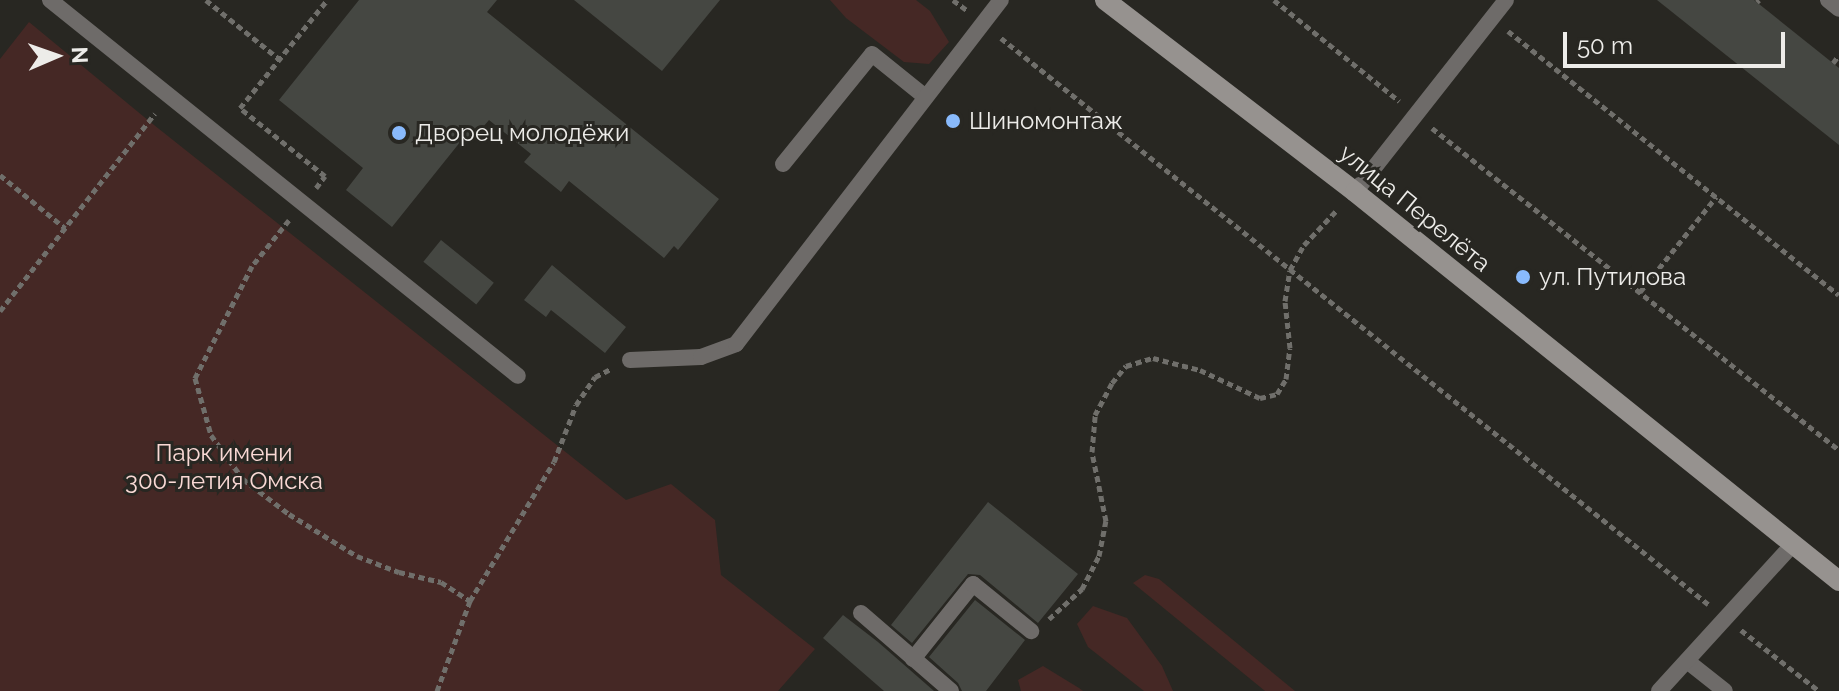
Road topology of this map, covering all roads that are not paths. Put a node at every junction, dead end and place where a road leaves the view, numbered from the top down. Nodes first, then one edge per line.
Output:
1 (50, 0) edge
2 (1001, 0) edge
3 (1105, 0) edge
4 (1506, 0) edge
5 (1828, 0) edge
6 (1839, 9) edge
7 (924, 96) junction
8 (783, 164) dead end
9 (1355, 192) junction
10 (630, 360) road end
11 (518, 376) dead end
12 (1793, 544) junction
13 (1839, 581) edge
14 (861, 613) dead end
15 (1031, 631) road end
16 (913, 659) junction
17 (1687, 661) junction
18 (951, 691) edge
19 (1659, 691) edge
20 (1725, 691) edge

1 - 11 lane
2 - 7 lane
3 - 9 main road, улица Перелёта
4 - 9 lane
5 - 6 lane
7 - 8 lane
7 - 10 lane
9 - 12 main road, улица Перелёта
12 - 13 main road, улица Перелёта
12 - 17 lane
14 - 16 lane
15 - 16 lane
16 - 18 lane
17 - 19 lane
17 - 20 lane

